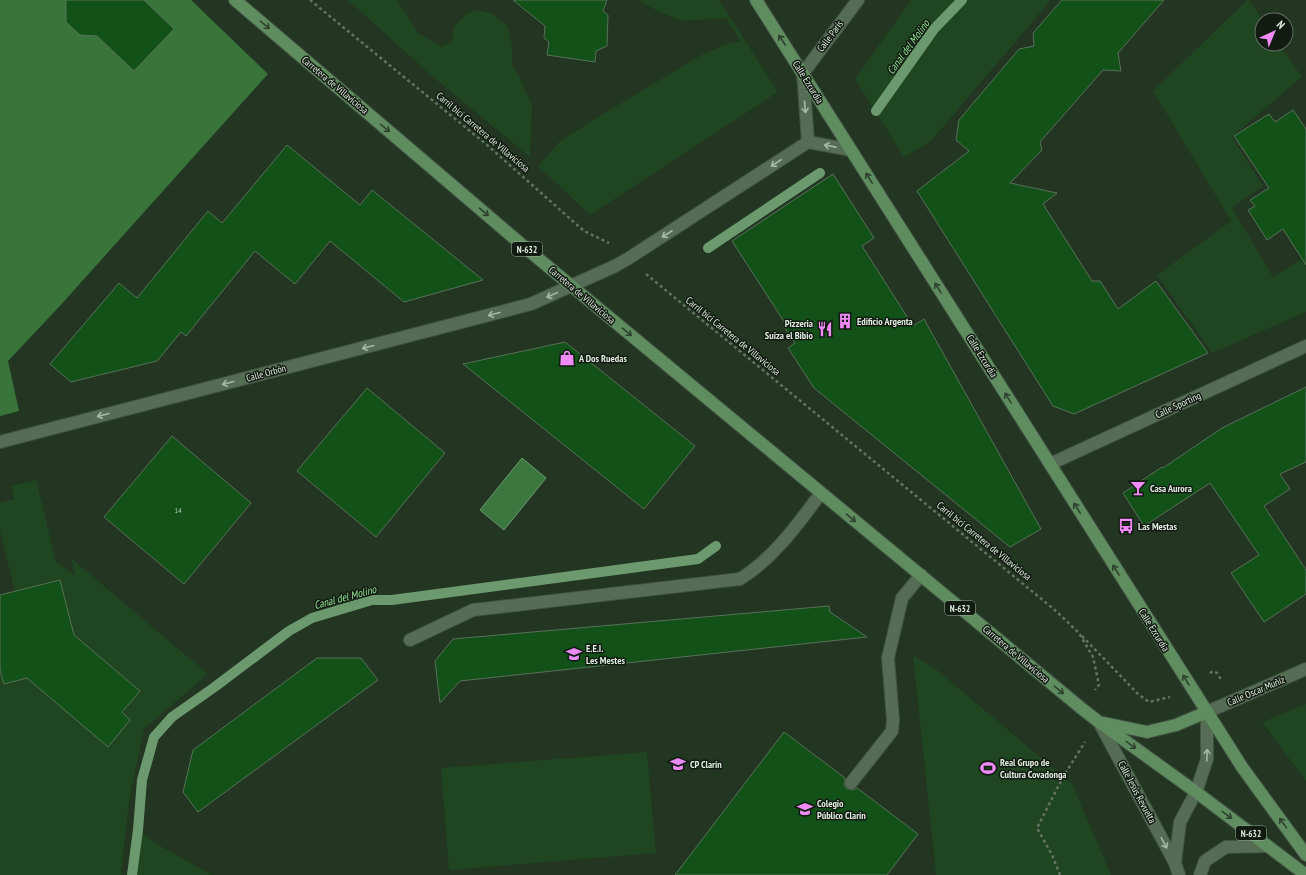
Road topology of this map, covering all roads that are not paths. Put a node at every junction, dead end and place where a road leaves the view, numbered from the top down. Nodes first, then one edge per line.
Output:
1 (235, 0) edge
2 (756, 0) edge
3 (858, 0) edge
4 (803, 73) junction
5 (808, 142) junction
6 (851, 150) junction
7 (572, 286) junction
8 (1306, 346) edge
9 (0, 442) edge
10 (1050, 464) junction
11 (821, 493) junction
12 (921, 575) junction
13 (410, 640) dead end
14 (1306, 669) edge
15 (1207, 712) junction
16 (1099, 722) junction
17 (851, 783) dead end
18 (1196, 792) junction
19 (1268, 846) junction
20 (1306, 855) edge
21 (1175, 863) junction
22 (1179, 875) edge
23 (1200, 875) edge
24 (1306, 875) edge

1 -> 7 main road, Carretera de Villaviciosa / N-632
4 -> 2 main road, Calle Ezcurdia
3 - 4 street, Calle París
4 -> 5 street
4 - 6 main road, Calle Ezcurdia
6 -> 5 street
5 -> 7 street, Calle Orbón
10 -> 6 main road, Calle Ezcurdia
7 -> 9 street, Calle Orbón
7 -> 11 main road, Carretera de Villaviciosa / N-632
8 - 10 street, Calle Sporting
15 -> 10 main road, Calle Ezcurdia
11 -> 12 main road, Carretera de Villaviciosa / N-632
11 - 13 street
12 -> 16 main road, Carretera de Villaviciosa / N-632
12 - 17 street
14 - 15 street, Calle Oscar Muñíz
15 - 16 main road, Carretera de Villaviciosa
18 -> 15 street
20 -> 15 main road, Calle Ezcurdia
16 -> 18 main road, Carretera de Villaviciosa / N-632
16 -> 21 street, Calle Jesús Revuelta
18 -> 19 main road, Carretera de Villaviciosa / N-632
18 - 21 street, Calle Jesús Revuelta
19 - 23 street
19 - 24 main road, Carretera de Villaviciosa / N-632
21 - 22 street, Calle Jesús Revuelta

